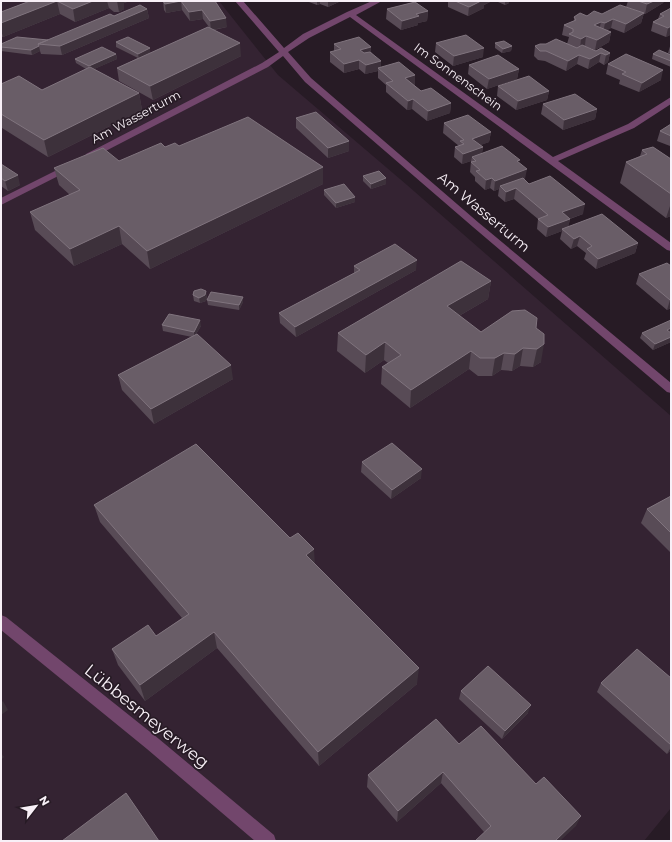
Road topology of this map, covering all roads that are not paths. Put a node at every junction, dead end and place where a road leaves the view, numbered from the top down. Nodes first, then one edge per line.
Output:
1 (240, 1) edge
2 (378, 1) edge
3 (350, 14) junction
4 (282, 52) junction
5 (671, 100) edge
6 (551, 161) junction
7 (1, 202) edge
8 (671, 248) edge
9 (671, 390) edge
10 (1, 621) edge
11 (268, 841) edge

1 - 4 street, Am Wasserturm
2 - 3 street
3 - 4 street
3 - 6 street, Im Sonnenschein
4 - 7 street, Am Wasserturm
4 - 9 street, Am Wasserturm
5 - 6 street
6 - 8 street, Im Sonnenschein
10 - 11 street, Lübbesmeyerweg

